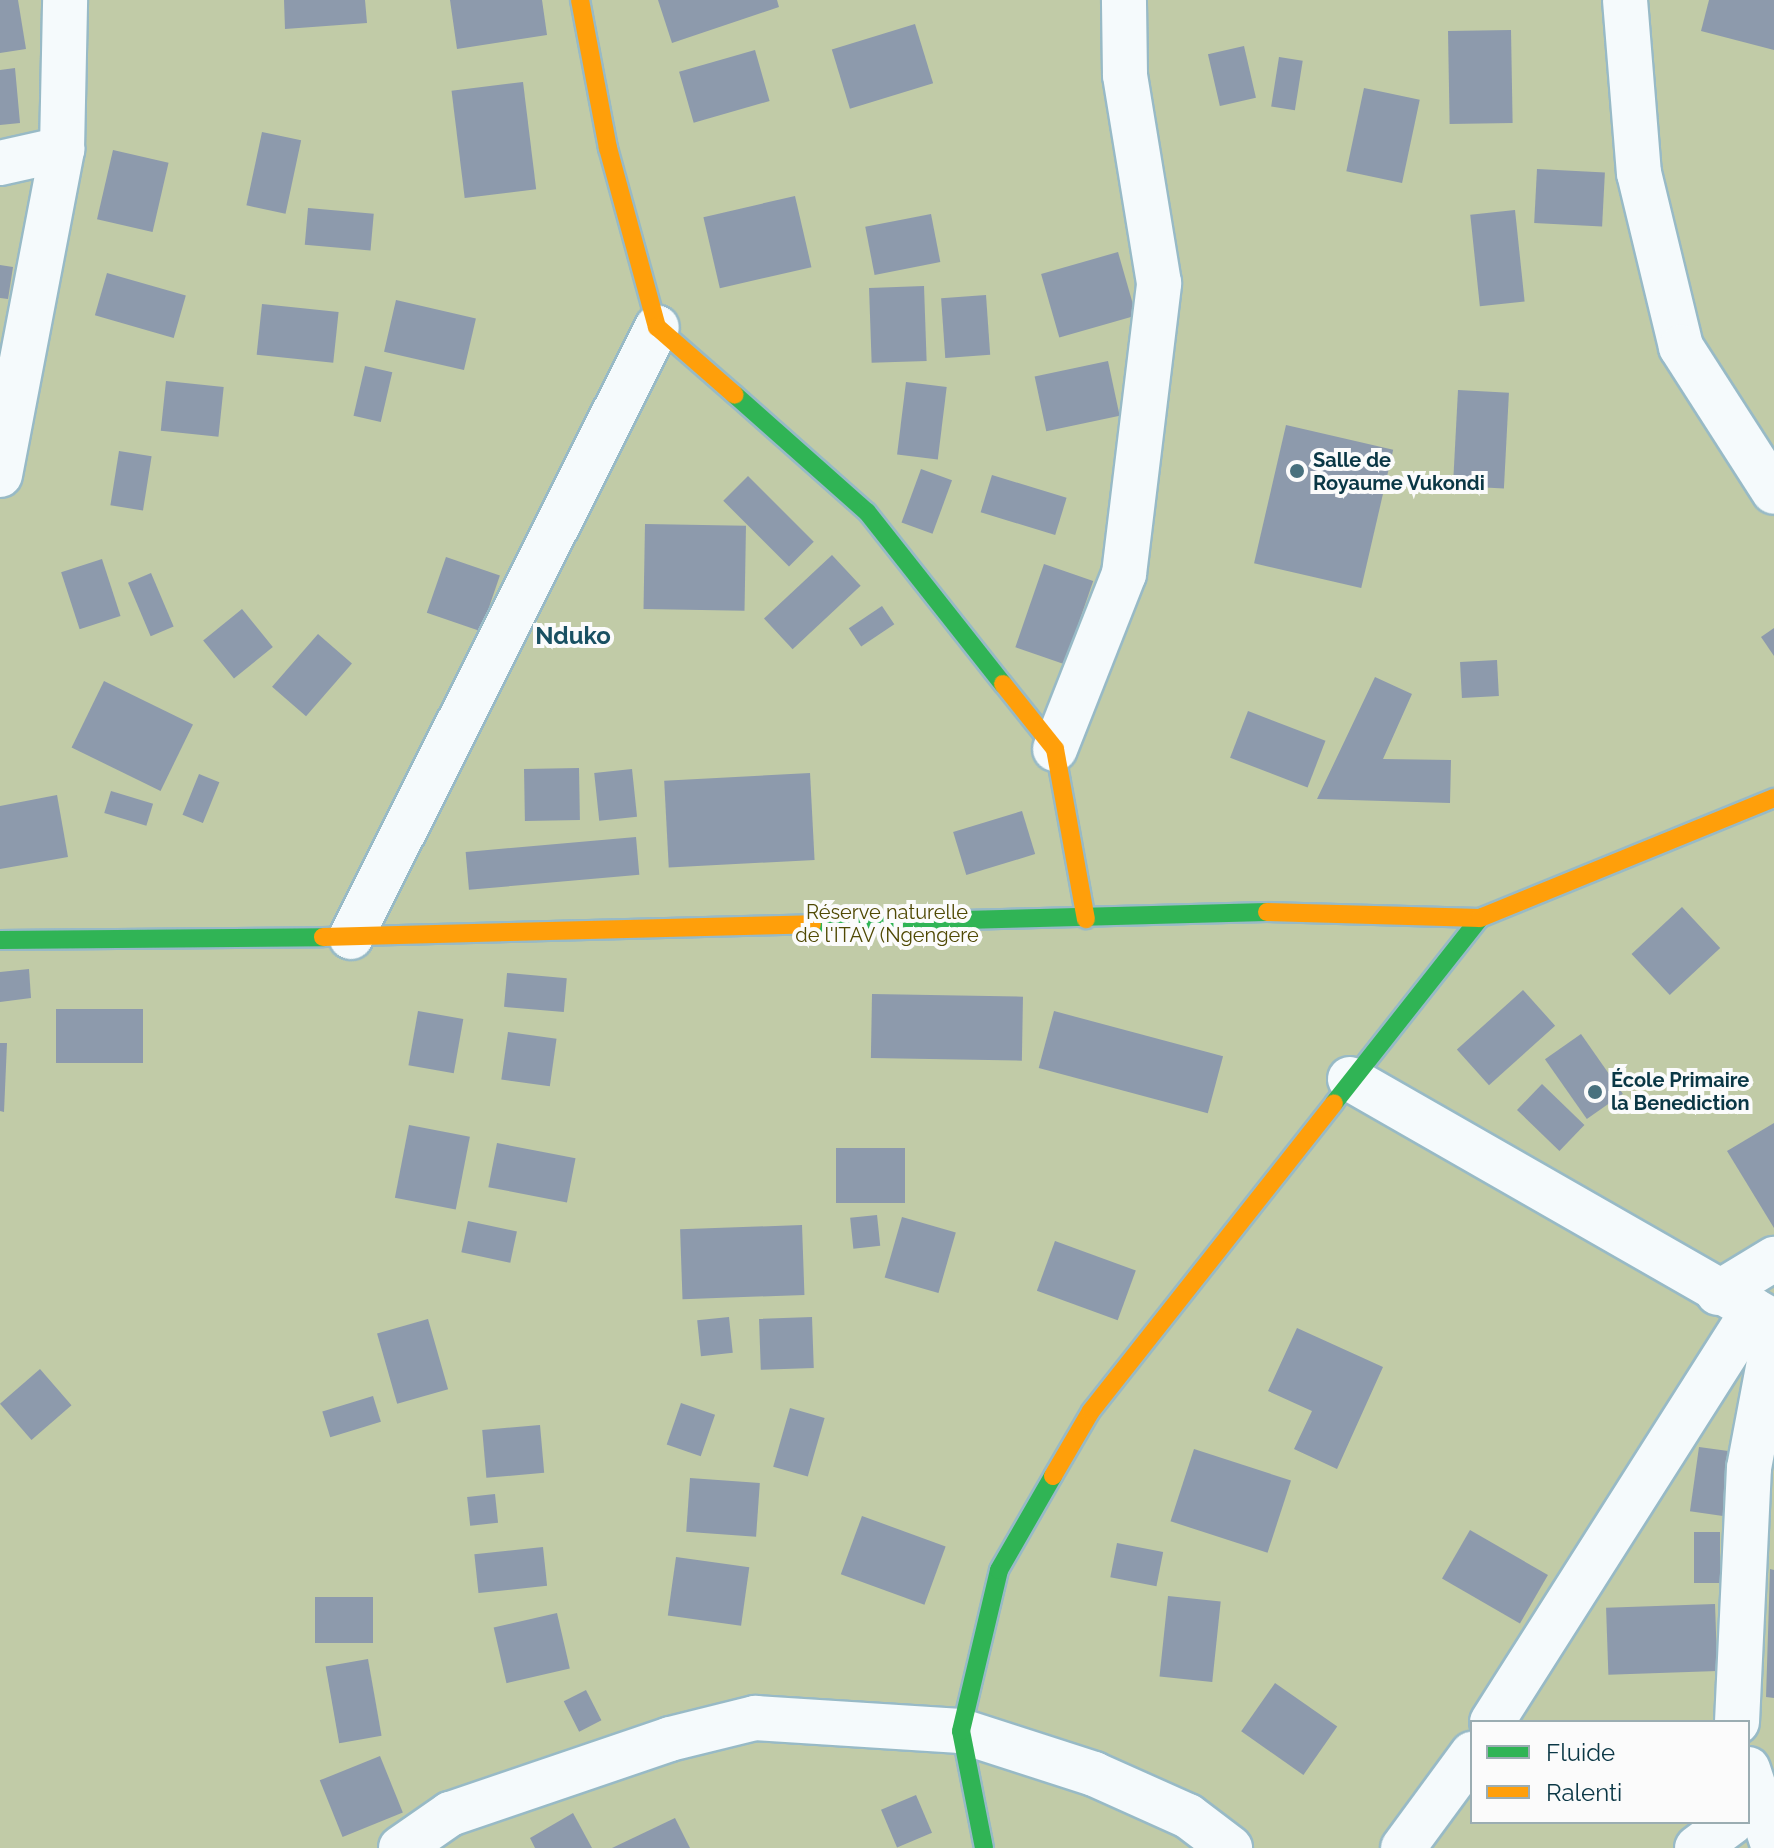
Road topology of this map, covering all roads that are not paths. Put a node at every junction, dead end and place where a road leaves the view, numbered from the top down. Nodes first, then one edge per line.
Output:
1 (65, 0) edge
2 (580, 0) edge
3 (1124, 0) edge
4 (1625, 0) edge
5 (62, 149) junction
6 (0, 163) edge
7 (657, 327) junction
8 (0, 475) edge
9 (1774, 492) edge
10 (1055, 749) junction
11 (1774, 798) edge
12 (1480, 918) junction
13 (1086, 919) junction
14 (351, 937) junction
15 (0, 940) edge
16 (1350, 1079) junction
17 (1774, 1259) edge
18 (1755, 1315) edge
19 (1493, 1720) edge
20 (1737, 1720) edge
21 (961, 1731) junction
22 (1470, 1757) edge
23 (1753, 1798) edge
24 (1724, 1824) edge
25 (460, 1831) edge
26 (401, 1848) edge
27 (984, 1848) edge
28 (1230, 1848) edge
29 (1403, 1848) edge
30 (1697, 1848) edge
31 (1774, 1848) edge

1 - 5 street
2 - 7 street
3 - 10 street
4 - 9 street
5 - 6 street
5 - 8 street
7 - 10 street
7 - 14 street
10 - 13 street
11 - 12 street
12 - 13 street
12 - 16 street
13 - 14 street
14 - 15 street
16 - 18 street
16 - 21 street
17 - 18 street
18 - 19 street
18 - 20 street
21 - 25 street
21 - 27 street
21 - 28 street
22 - 29 street
23 - 31 street
24 - 30 street
25 - 26 street

